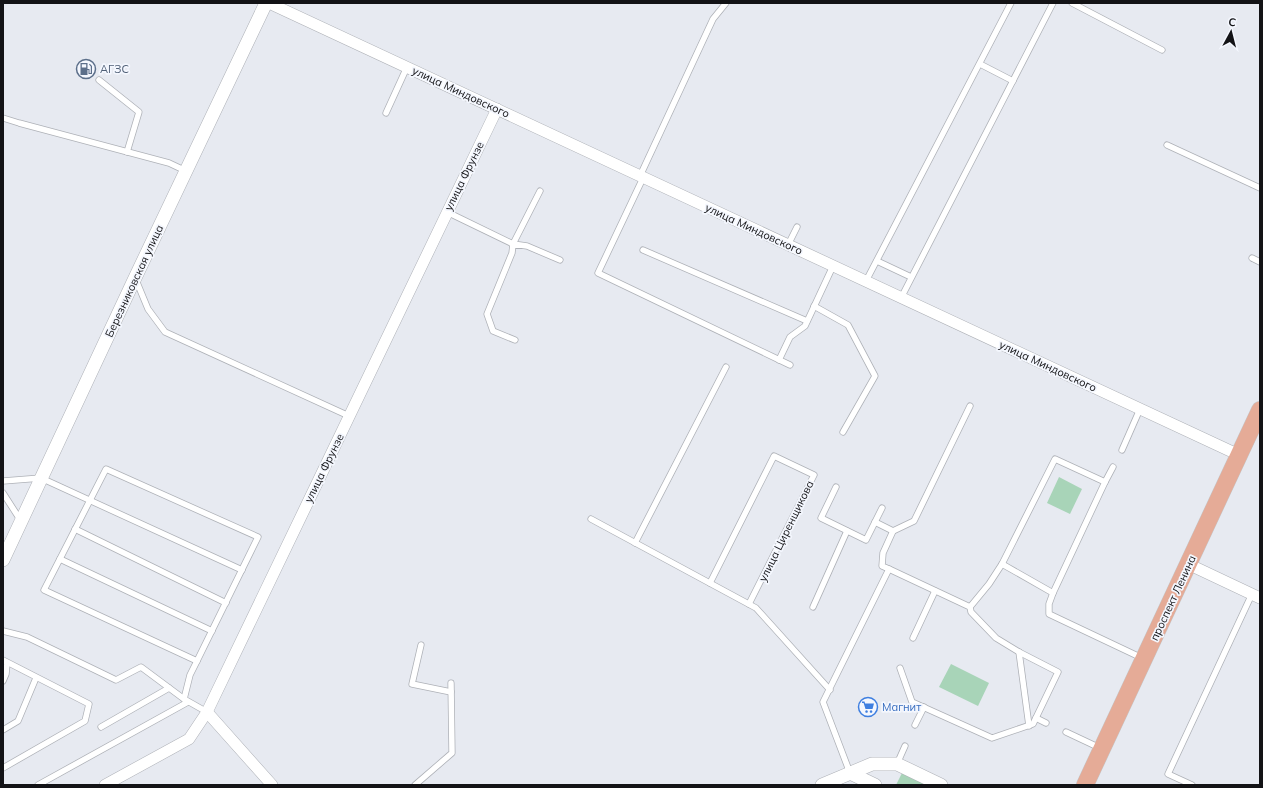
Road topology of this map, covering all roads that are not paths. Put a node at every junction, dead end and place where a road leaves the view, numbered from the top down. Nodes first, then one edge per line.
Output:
1 (266, 3) edge
2 (269, 3) edge
3 (726, 3) edge
4 (1011, 3) edge
5 (1053, 3) edge
6 (1072, 3) edge
7 (1162, 50) dead end
8 (980, 64) junction
9 (407, 67) junction
10 (100, 80) dead end
11 (1013, 81) junction
12 (497, 109) junction
13 (386, 113) dead end
14 (3, 118) edge
15 (1167, 145) dead end
16 (127, 152) junction
17 (186, 171) junction
18 (642, 177) junction
19 (1260, 188) edge
20 (540, 191) dead end
21 (447, 212) junction
22 (797, 227) dead end
23 (513, 244) junction
24 (788, 245) junction
25 (643, 250) dead end
26 (1252, 258) dead end
27 (560, 260) dead end
28 (877, 261) junction
29 (1260, 262) edge
30 (833, 266) junction
31 (911, 277) junction
32 (135, 278) junction
33 (866, 282) junction
34 (900, 298) junction
35 (814, 306) junction
36 (807, 321) junction
37 (515, 340) dead end
38 (780, 360) junction
39 (790, 365) dead end
40 (726, 367) dead end
41 (970, 406) dead end
42 (1140, 409) junction
43 (1260, 410) edge
44 (349, 416) junction
45 (1256, 430) edge
46 (843, 432) dead end
47 (1122, 450) dead end
48 (1239, 456) junction
49 (1114, 467) dead end
50 (41, 478) junction
51 (3, 482) edge
52 (1105, 482) junction
53 (836, 487) dead end
54 (3, 493) edge
55 (90, 500) junction
56 (882, 508) dead end
57 (591, 520) dead end
58 (21, 521) junction
59 (875, 522) junction
60 (75, 529) junction
61 (847, 531) junction
62 (893, 531) junction
63 (635, 543) junction
64 (60, 559) junction
65 (3, 560) edge
66 (1002, 564) junction
67 (1188, 564) junction
68 (889, 569) junction
69 (242, 570) junction
70 (710, 583) junction
71 (935, 590) junction
72 (1053, 593) junction
73 (1256, 596) edge
74 (226, 603) junction
75 (749, 604) junction
76 (970, 607) junction
77 (813, 608) dead end
78 (3, 631) edge
79 (212, 631) junction
80 (913, 638) dead end
81 (421, 645) dead end
82 (1019, 652) junction
83 (1144, 659) junction
84 (5, 661) edge
85 (197, 661) junction
86 (900, 668) dead end
87 (36, 678) junction
88 (3, 681) edge
89 (451, 683) dead end
90 (169, 688) junction
91 (830, 690) junction
92 (451, 692) junction
93 (186, 700) junction
94 (924, 707) junction
95 (207, 712) junction
96 (1036, 718) junction
97 (1046, 723) dead end
98 (915, 725) dead end
99 (101, 726) dead end
100 (1029, 726) junction
101 (3, 730) edge
102 (1066, 732) dead end
103 (905, 746) dead end
104 (1102, 749) junction
105 (897, 764) junction
106 (3, 768) edge
107 (850, 773) junction
108 (38, 785) edge
109 (106, 785) edge
110 (272, 785) edge
111 (415, 785) edge
112 (822, 785) edge
113 (875, 785) edge
114 (941, 785) edge
115 (1086, 785) edge
116 (1192, 785) edge

1 - 17 street, Березниковская улица
2 - 9 street, улица Миндовского
3 - 18 lane
4 - 8 lane
5 - 11 lane
6 - 7 lane
8 - 11 lane
8 - 28 lane
9 - 12 street, улица Миндовского
9 - 13 lane
10 - 16 lane
11 - 31 lane
12 - 18 street, улица Миндовского
12 - 21 street, улица Фрунзе
14 - 16 lane
15 - 19 lane
16 - 17 lane
17 - 32 street, Березниковская улица
18 - 24 street, улица Миндовского
18 - 38 lane
20 - 23 lane
21 - 23 lane
21 - 44 street, улица Фрунзе
22 - 24 lane
23 - 27 lane
23 - 37 lane
24 - 30 street, улица Миндовского
25 - 36 lane
26 - 29 lane
28 - 31 lane
28 - 33 lane
30 - 33 street, улица Миндовского
30 - 35 lane
31 - 34 lane
32 - 44 lane
32 - 50 street, Березниковская улица
33 - 34 street, улица Миндовского
34 - 42 street, улица Миндовского
35 - 36 lane
35 - 46 lane
36 - 38 lane
38 - 39 lane
40 - 63 lane
41 - 62 lane
42 - 47 lane
42 - 48 street, улица Миндовского
43 - 45 main road, проспект Ленина
44 - 95 street, улица Фрунзе
45 - 48 main road, проспект Ленина
48 - 67 main road, проспект Ленина
49 - 52 lane
50 - 51 lane
50 - 55 lane
50 - 58 street, Березниковская улица
52 - 66 lane
52 - 72 lane
53 - 61 lane
54 - 58 lane
55 - 60 lane
55 - 69 lane
55 - 69 lane
56 - 59 lane
57 - 63 lane
58 - 65 street, Березниковская улица
59 - 61 lane
59 - 62 lane
60 - 64 lane
60 - 74 lane
61 - 77 lane
62 - 68 lane
63 - 70 lane
64 - 79 lane
64 - 85 lane
66 - 72 lane
66 - 76 lane
67 - 73 street
67 - 83 main road, проспект Ленина
68 - 71 lane
68 - 91 lane
69 - 74 lane
70 - 75 lane
70 - 75 lane, улица Циренщикова
71 - 76 lane
71 - 80 lane
72 - 83 lane
73 - 116 lane
74 - 79 lane
75 - 91 lane
76 - 82 lane
78 - 90 lane
79 - 85 lane
81 - 92 lane
82 - 96 lane
82 - 100 lane
83 - 104 main road, проспект Ленина
84 - 87 lane
84 - 88 lane
85 - 93 lane
86 - 94 lane
87 - 101 lane
87 - 106 lane
89 - 92 lane
90 - 93 lane
90 - 99 lane
91 - 107 lane
92 - 111 lane
93 - 95 lane
93 - 108 lane
94 - 98 lane
94 - 100 lane
95 - 109 street, улица Фрунзе
95 - 110 street
96 - 97 lane
96 - 100 lane
102 - 104 lane
103 - 105 lane
104 - 115 main road, проспект Ленина
105 - 107 street
105 - 114 street
107 - 112 street
107 - 113 street

